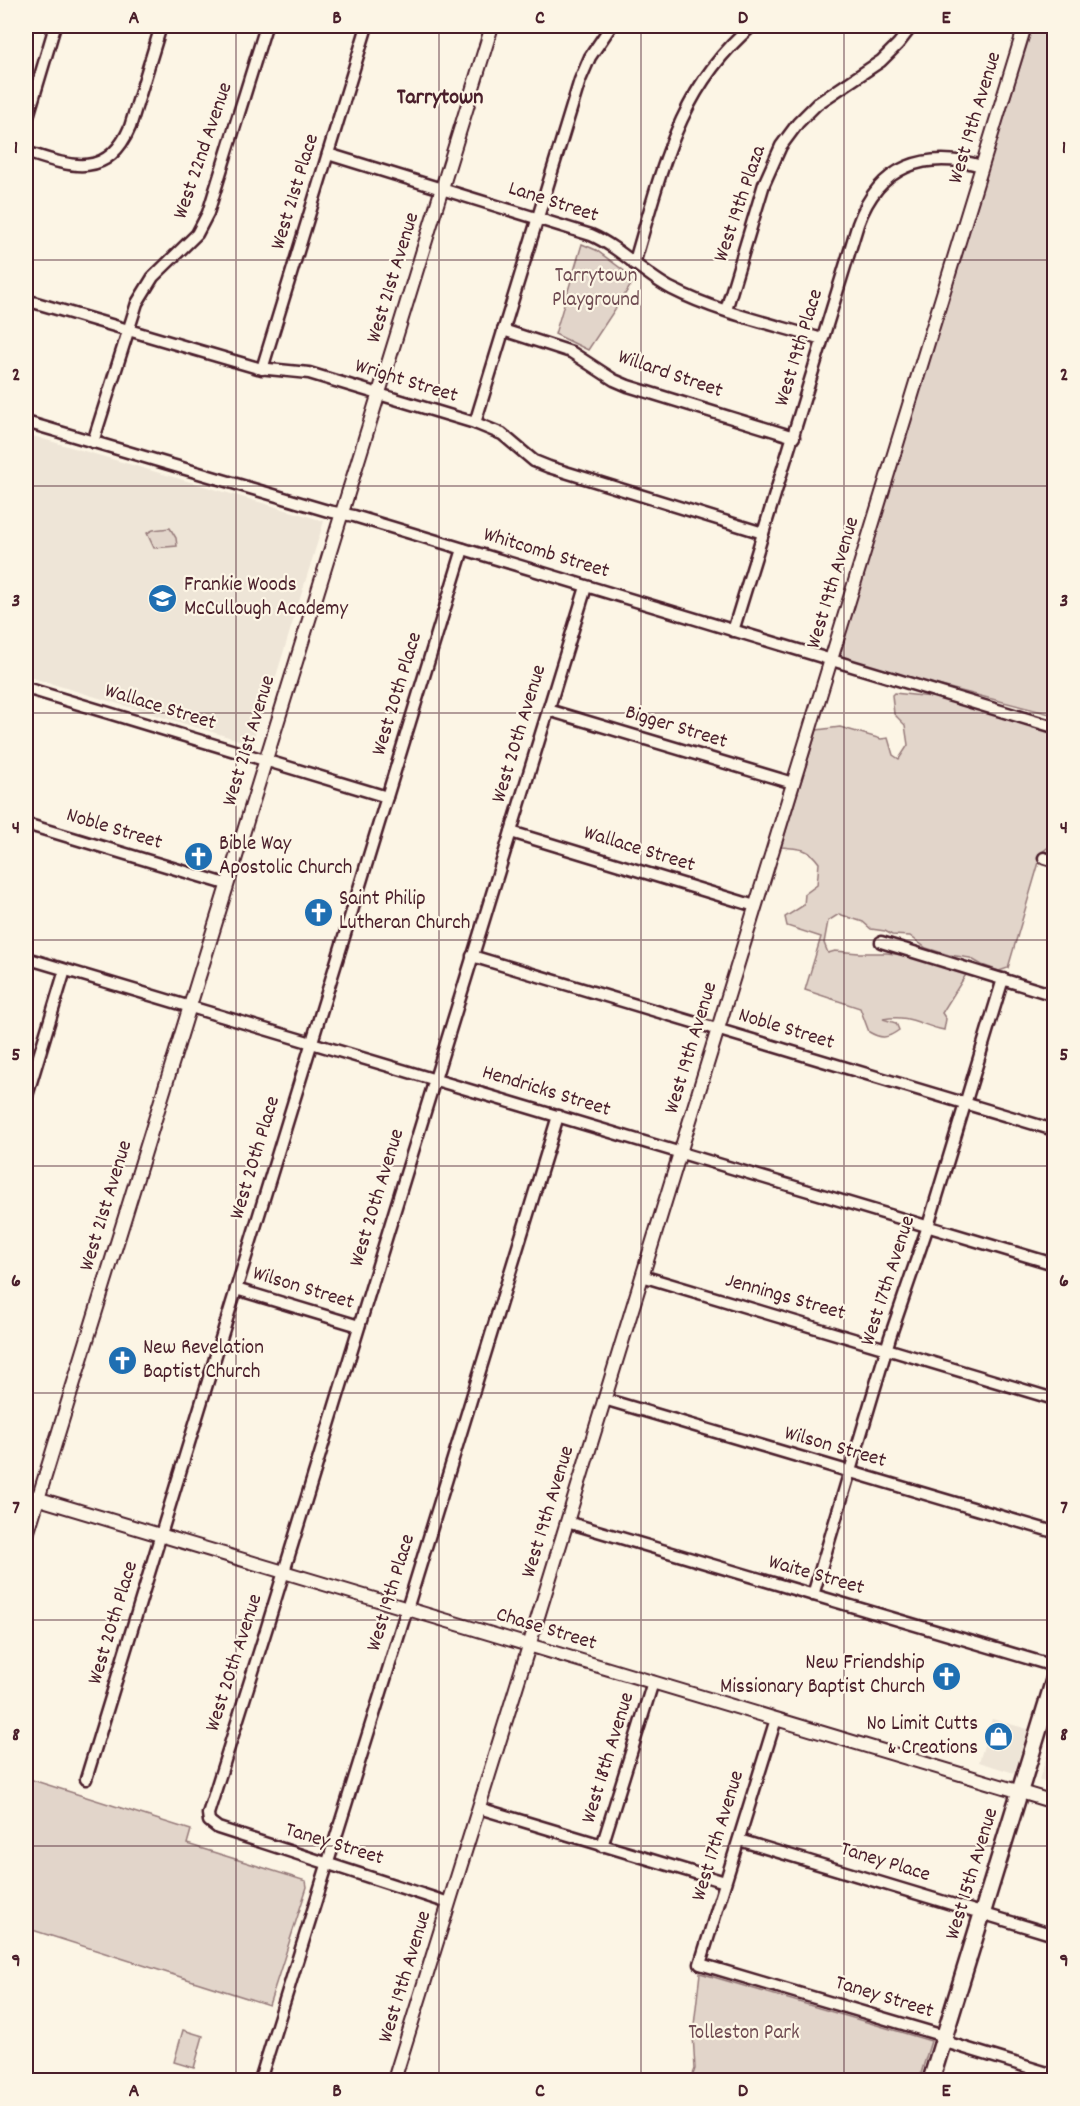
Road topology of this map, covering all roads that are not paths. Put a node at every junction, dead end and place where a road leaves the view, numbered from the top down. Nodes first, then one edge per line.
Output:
1 (55, 26) edge
2 (161, 26) edge
3 (266, 26) edge
4 (367, 26) edge
5 (492, 26) edge
6 (612, 26) edge
7 (752, 26) edge
8 (912, 26) edge
9 (1025, 26) edge
10 (26, 123) edge
11 (26, 152) edge
12 (328, 154) junction
13 (102, 160) junction
14 (982, 166) junction
15 (108, 170) dead end
16 (442, 189) junction
17 (538, 218) junction
18 (634, 264) junction
19 (26, 300) edge
20 (726, 310) junction
21 (127, 330) junction
22 (503, 330) junction
23 (822, 339) junction
24 (262, 369) junction
25 (379, 394) junction
26 (26, 422) edge
27 (475, 423) junction
28 (794, 436) junction
29 (93, 442) junction
30 (341, 514) junction
31 (763, 533) junction
32 (464, 549) junction
33 (585, 586) junction
34 (733, 631) junction
35 (831, 660) junction
36 (26, 688) edge
37 (548, 710) junction
38 (1054, 727) edge
39 (265, 760) junction
40 (793, 783) junction
41 (387, 797) junction
42 (26, 824) edge
43 (511, 832) junction
44 (226, 884) junction
45 (756, 906) junction
46 (881, 942) dead end
47 (472, 956) junction
48 (26, 958) edge
49 (65, 970) junction
50 (1003, 980) junction
51 (1054, 995) edge
52 (189, 1006) junction
53 (718, 1030) junction
54 (312, 1043) junction
55 (435, 1079) junction
56 (26, 1099) edge
57 (965, 1103) junction
58 (558, 1116) junction
59 (1054, 1130) edge
60 (680, 1152) junction
61 (928, 1226) junction
62 (1054, 1264) edge
63 (642, 1276) junction
64 (236, 1289) junction
65 (359, 1326) junction
66 (887, 1348) junction
67 (604, 1399) junction
68 (1054, 1399) edge
69 (851, 1473) junction
70 (32, 1497) edge
71 (567, 1522) junction
72 (1054, 1532) edge
73 (161, 1536) junction
74 (26, 1538) edge
75 (284, 1572) junction
76 (813, 1595) junction
77 (407, 1609) junction
78 (529, 1646) junction
79 (1054, 1666) edge
80 (1054, 1680) edge
81 (653, 1682) junction
82 (776, 1719) junction
83 (86, 1779) dead end
84 (1020, 1792) junction
85 (1054, 1802) edge
86 (479, 1808) junction
87 (209, 1821) joint
88 (739, 1840) junction
89 (602, 1846) junction
90 (327, 1863) junction
91 (725, 1882) junction
92 (449, 1903) junction
93 (982, 1914) junction
94 (1054, 1935) edge
95 (700, 1964) joint
96 (944, 2039) junction
97 (1054, 2075) edge
98 (260, 2080) edge
99 (394, 2080) edge
100 (931, 2080) edge

1 - 10 street
2 - 13 street
3 - 21 street, West 22nd Avenue
4 - 12 street, West 21st Place
5 - 16 street, West 21st Avenue
6 - 17 street
7 - 18 street
8 - 20 street, West 19th Plaza
9 - 14 street, West 19th Avenue
11 - 13 street
12 - 16 street, Lane Street
12 - 24 street, West 21st Place
13 - 15 street
14 - 23 street, West 19th Place
14 - 35 street, West 19th Avenue
16 - 17 street, Lane Street
16 - 25 street, West 21st Avenue
17 - 18 street, Lane Street
17 - 22 street
18 - 20 street, Lane Street
19 - 21 street, Wright Street
20 - 23 street, Lane Street
21 - 24 street, Wright Street
21 - 29 street, West 22nd Avenue
22 - 27 street
22 - 28 street, Willard Street
23 - 28 street, West 19th Place
24 - 25 street, Wright Street
25 - 27 street, Wright Street
25 - 30 street, West 21st Avenue
26 - 29 street, Whitcomb Street
27 - 31 street, Wright Street
28 - 31 street, West 19th Place
29 - 30 street, Whitcomb Street
30 - 32 street, Whitcomb Street
30 - 39 street, West 21st Avenue
31 - 34 street, West 19th Place
32 - 33 street, Whitcomb Street
32 - 41 street, West 20th Place
33 - 34 street, Whitcomb Street
33 - 37 street, West 20th Avenue
34 - 35 street, Whitcomb Street
35 - 38 street, Whitcomb Street
35 - 40 street, West 19th Avenue
36 - 39 street, Wallace Street
37 - 40 street, Bigger Street
37 - 43 street, West 20th Avenue
39 - 41 street, Wallace Street
39 - 44 street, West 21st Avenue
40 - 45 street, West 19th Avenue
41 - 54 street, West 20th Place
42 - 44 street, Noble Street
43 - 45 street, Wallace Street
43 - 47 street, West 20th Avenue
44 - 52 street, West 21st Avenue
45 - 53 street, West 19th Avenue
46 - 50 street
47 - 53 street, Noble Street
47 - 55 street, West 20th Avenue
48 - 49 street, Hendricks Street
49 - 52 street, Hendricks Street
49 - 56 street
50 - 51 street
50 - 57 street, West 17th Avenue
52 - 54 street, Hendricks Street
52 - 70 street, West 21st Avenue
53 - 57 street, Noble Street
53 - 60 street, West 19th Avenue
54 - 55 street, Hendricks Street
54 - 64 street, West 20th Place
55 - 58 street, Hendricks Street
55 - 65 street, West 20th Avenue
57 - 59 street, Noble Street
57 - 61 street, West 17th Avenue
58 - 60 street, Hendricks Street
58 - 77 street, West 19th Place
60 - 61 street, Hendricks Street
60 - 63 street, West 19th Avenue
61 - 62 street, Hendricks Street
61 - 66 street, West 17th Avenue
63 - 66 street, Jennings Street
63 - 67 street, West 19th Avenue
64 - 65 street, Wilson Street
64 - 73 street, West 20th Place
65 - 75 street, West 20th Avenue
66 - 68 street, Jennings Street
66 - 69 street, West 17th Avenue
67 - 69 street, Wilson Street
67 - 71 street, West 19th Avenue
69 - 72 street, Wilson Street
69 - 76 street, West 17th Avenue
70 - 73 street, Chase Street
70 - 74 street, West 21st Avenue
71 - 76 street, Waite Street
71 - 78 street, West 19th Avenue
73 - 75 street, Chase Street
73 - 83 street, West 20th Place
75 - 77 street, Chase Street
75 - 87 street, West 20th Avenue
76 - 79 street, Waite Street
77 - 78 street, Chase Street
77 - 90 street, West 19th Place
78 - 81 street, Chase Street
78 - 86 street, West 19th Avenue
80 - 84 main road, West 15th Avenue
81 - 82 street, Chase Street
81 - 89 street, West 18th Avenue
82 - 84 street, Chase Street
82 - 88 street, West 17th Avenue
84 - 85 street, Chase Street
84 - 93 main road, West 15th Avenue
86 - 89 street
86 - 92 street, West 19th Avenue
87 - 90 street, Taney Street
88 - 91 street, West 17th Avenue
88 - 93 street, Taney Place
89 - 91 street
90 - 92 street, Taney Street
90 - 98 street, West 19th Place
91 - 95 street, West 17th Avenue
92 - 99 street, West 19th Avenue
93 - 94 street, Taney Place
93 - 96 main road, West 15th Avenue
95 - 96 street, Taney Street
96 - 97 street, Taney Street
96 - 100 main road, West 15th Avenue

